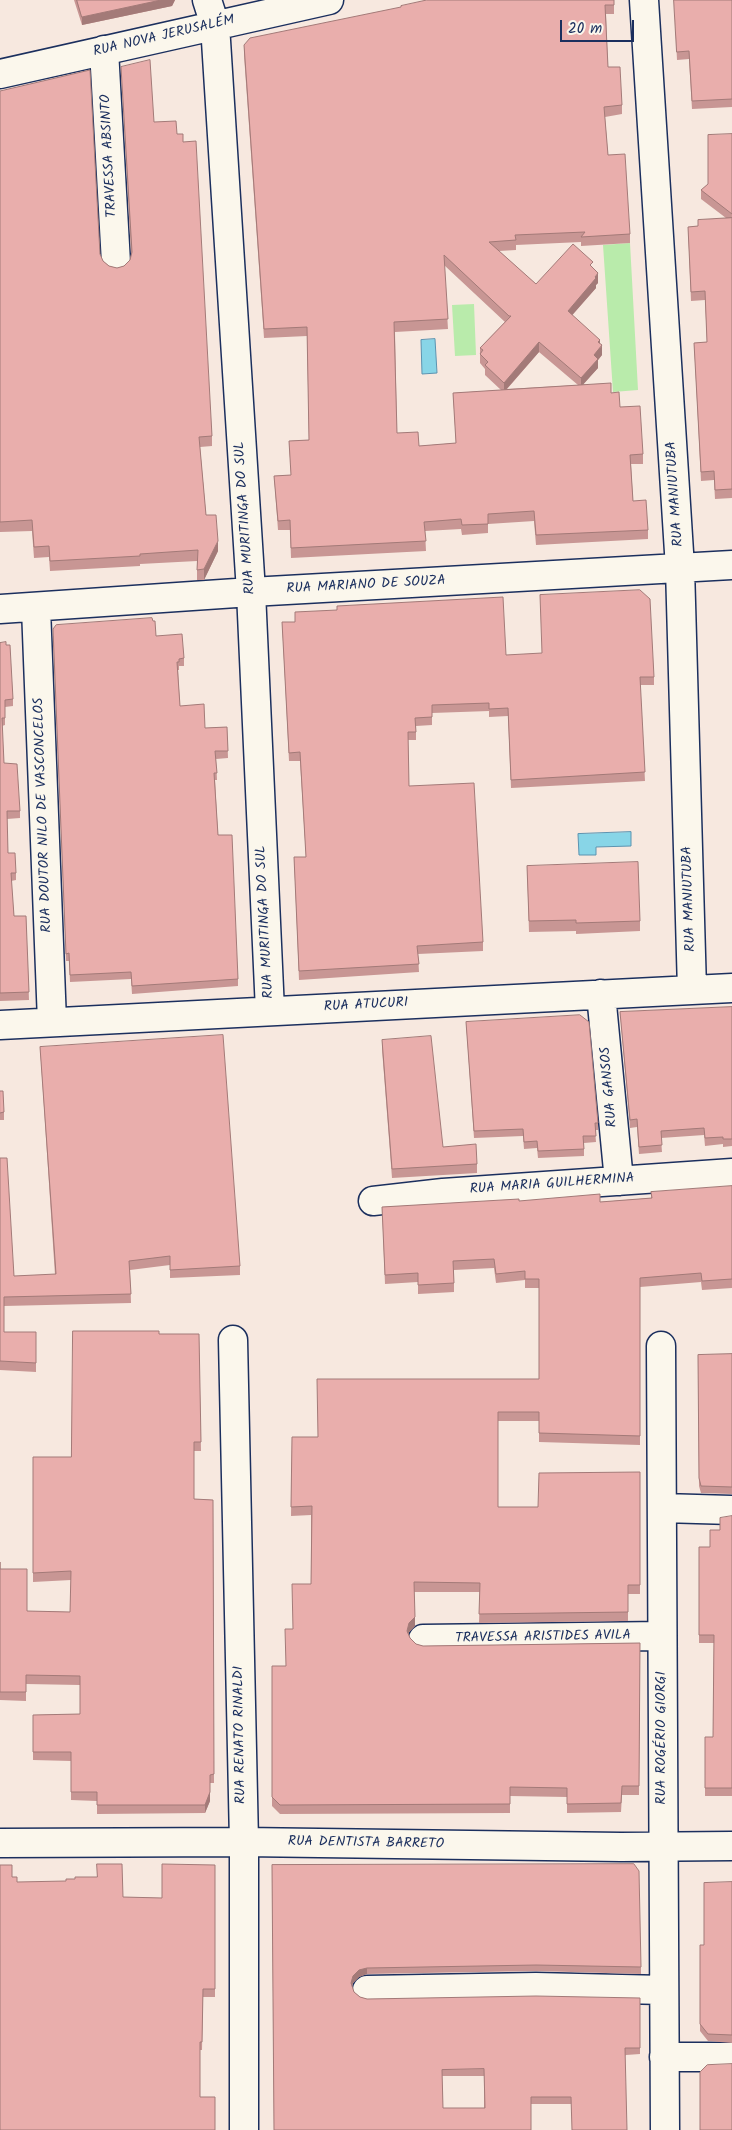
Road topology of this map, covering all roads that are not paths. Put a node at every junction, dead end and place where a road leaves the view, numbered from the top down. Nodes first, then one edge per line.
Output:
1 (328, 0) edge
2 (644, 0) edge
3 (211, 13) edge
4 (104, 50) junction
5 (0, 74) edge
6 (116, 262) dead end
7 (732, 565) edge
8 (680, 568) junction
9 (251, 592) junction
10 (36, 608) junction
11 (0, 609) edge
12 (732, 988) edge
13 (692, 990) junction
14 (601, 994) junction
15 (270, 1011) junction
16 (52, 1022) junction
17 (0, 1024) edge
18 (732, 1173) edge
19 (618, 1181) junction
20 (373, 1201) dead end
21 (234, 1340) dead end
22 (661, 1346) dead end
23 (662, 1508) junction
24 (732, 1510) edge
25 (662, 1636) junction
26 (423, 1639) dead end
27 (244, 1842) junction
28 (0, 1843) edge
29 (732, 1846) edge
30 (663, 1847) junction
31 (366, 1990) dead end
32 (664, 1990) junction
33 (732, 2056) edge
34 (664, 2057) junction
35 (244, 2130) edge
36 (665, 2130) edge

1 - 3 street, RUA NOVA JERUSALÉM
2 - 8 street, RUA MANIUTUBA
3 - 4 street, RUA NOVA JERUSALÉM
3 - 9 street, RUA MURITINGA DO SUL
4 - 5 street, RUA NOVA JERUSALÉM
4 - 6 street, TRAVESSA ABSINTO
7 - 8 street, RUA MARIANO DE SOUZA
8 - 9 street, RUA MARIANO DE SOUZA
8 - 13 street, RUA MANIUTUBA
9 - 10 street, RUA MARIANO DE SOUZA
9 - 15 street, RUA MURITINGA DO SUL
10 - 11 street, RUA MARIANO DE SOUZA
10 - 16 street, RUA DOUTOR NILO DE VASCONCELOS
12 - 13 street, RUA ATUCURI
13 - 14 street, RUA ATUCURI
14 - 15 street, RUA ATUCURI
14 - 19 street, RUA GANSOS
15 - 16 street, RUA ATUCURI
16 - 17 street, RUA ATUCURI
18 - 19 street, RUA MARIA GUILHERMINA
19 - 20 street, RUA MARIA GUILHERMINA
21 - 27 street, RUA RENATO RINALDI
22 - 23 street, RUA ROGÉRIO GIORGI
23 - 24 street
23 - 25 street, RUA ROGÉRIO GIORGI
25 - 26 street, TRAVESSA ARISTIDES AVILA
25 - 30 street, RUA ROGÉRIO GIORGI
27 - 28 street, RUA DENTISTA BARRETO
27 - 30 street, RUA DENTISTA BARRETO
27 - 35 street, RUA RENATO RINALDI
29 - 30 street, RUA DENTISTA BARRETO
30 - 32 street, RUA ROGÉRIO GIORGI
31 - 32 street
32 - 34 street, RUA ROGÉRIO GIORGI
33 - 34 street
34 - 36 street, RUA ROGÉRIO GIORGI

